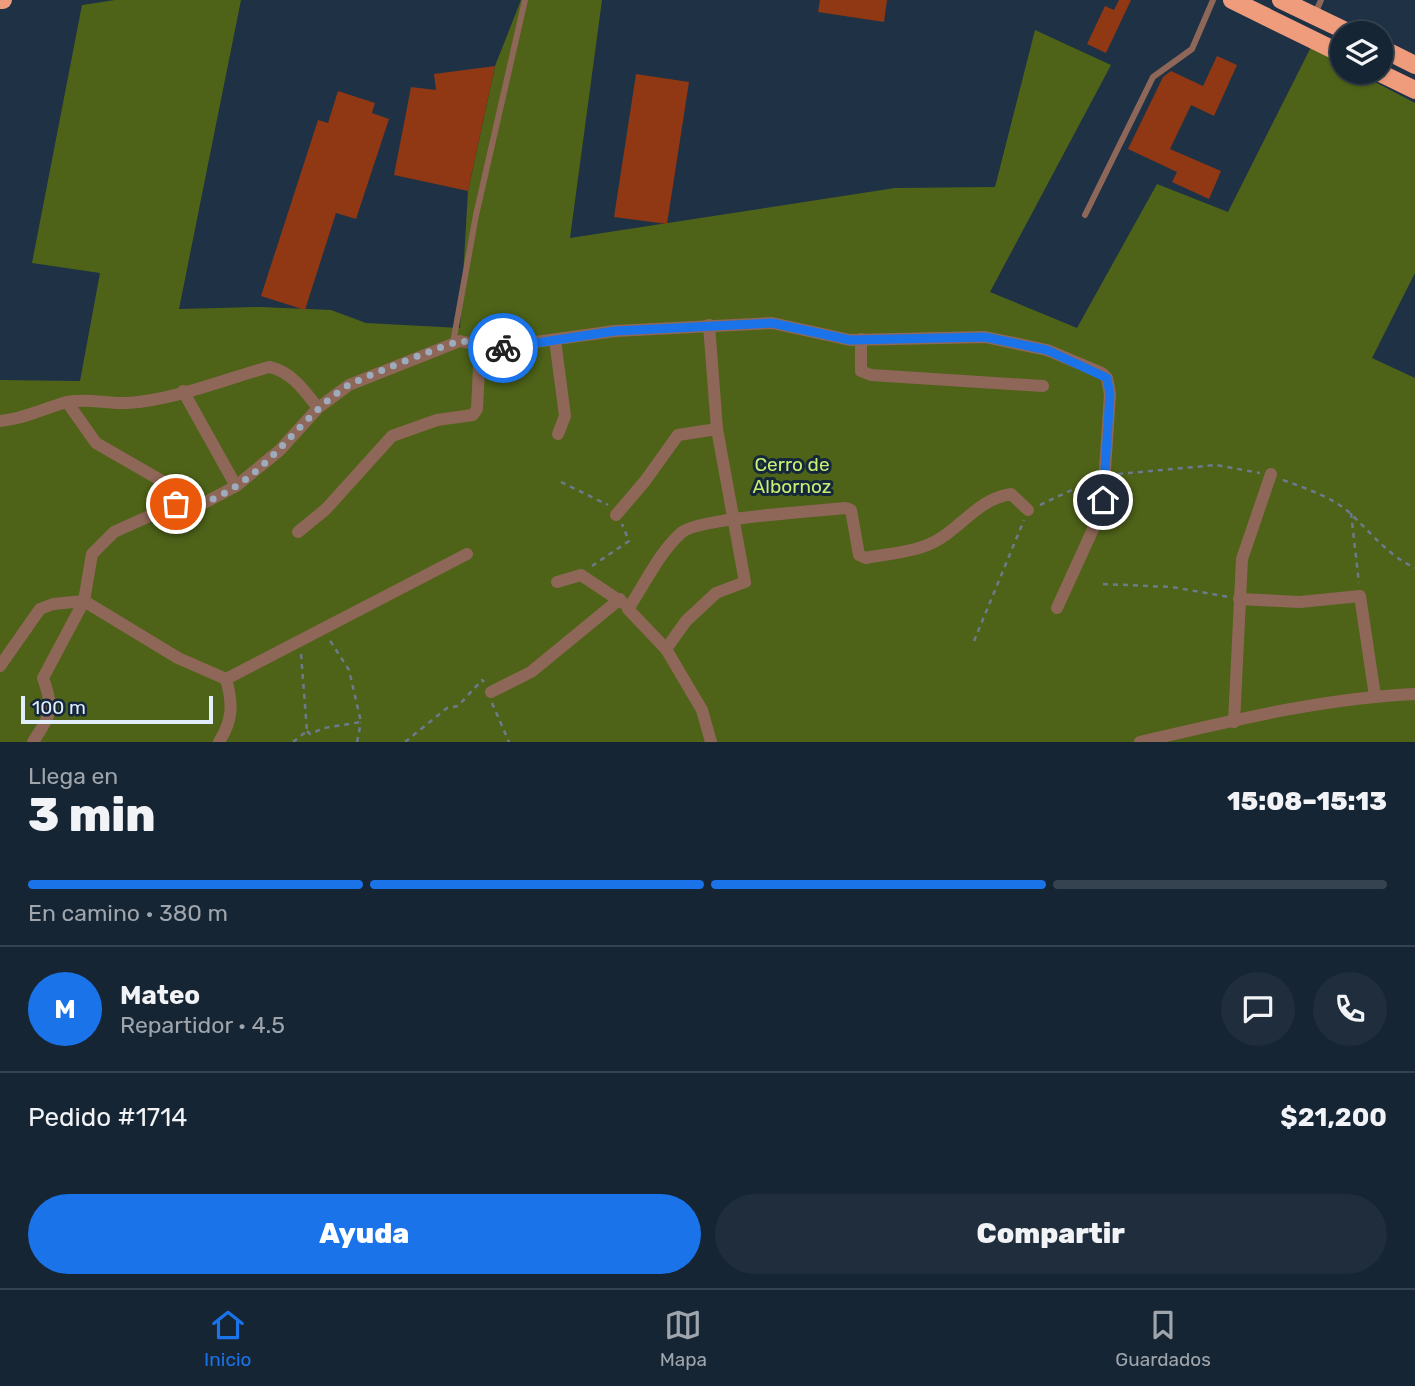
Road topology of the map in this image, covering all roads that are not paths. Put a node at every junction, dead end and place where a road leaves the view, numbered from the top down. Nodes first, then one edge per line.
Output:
1 (525, 0) edge
2 (1213, 0) edge
3 (1232, 0) edge
4 (1281, 0) edge
5 (1311, 7) edge
6 (1332, 21) edge
7 (1330, 48) edge
8 (1393, 54) edge
9 (1415, 65) edge
10 (1393, 79) edge
11 (1415, 90) edge
12 (1085, 215) dead end
13 (709, 325) junction
14 (861, 339) junction
15 (555, 340) junction
16 (453, 343) junction
17 (480, 346) junction
18 (1043, 386) dead end
19 (183, 391) junction
20 (67, 402) junction
21 (318, 408) junction
22 (0, 421) edge
23 (717, 429) junction
24 (558, 435) dead end
25 (1271, 474) road end
26 (236, 486) junction
27 (176, 504) junction
28 (1028, 510) road end
29 (616, 515) road end
30 (733, 521) junction
31 (298, 532) dead end
32 (467, 554) dead end
33 (557, 582) dead end
34 (1239, 599) junction
35 (84, 601) junction
36 (624, 604) junction
37 (1057, 607) dead end
38 (666, 649) junction
39 (0, 667) edge
40 (226, 679) junction
41 (491, 692) road end
42 (1415, 694) edge
43 (1375, 696) junction
44 (1234, 722) junction
45 (33, 742) edge
46 (219, 742) edge
47 (712, 742) edge
48 (1140, 742) edge

1 - 16 lane
2 - 12 lane
3 - 7 main road
4 - 5 main road
5 - 6 main road
8 - 9 main road
10 - 11 main road
13 - 14 street
13 - 15 street
13 - 23 street
14 - 18 street
14 - 37 street
15 - 17 street
15 - 24 street
16 - 17 street
16 - 21 street
17 - 31 street
19 - 20 street
19 - 21 street
19 - 26 street
20 - 22 street
20 - 27 street
21 - 26 street
23 - 29 street
23 - 30 street
25 - 34 street
26 - 27 street
27 - 35 street
28 - 30 street
30 - 36 street
30 - 38 street
32 - 40 street
33 - 36 street
34 - 43 street
34 - 44 street
35 - 39 street
35 - 40 street
35 - 45 street
36 - 38 street
36 - 41 street
38 - 47 street
40 - 46 street
42 - 43 street
43 - 44 street
44 - 48 street

